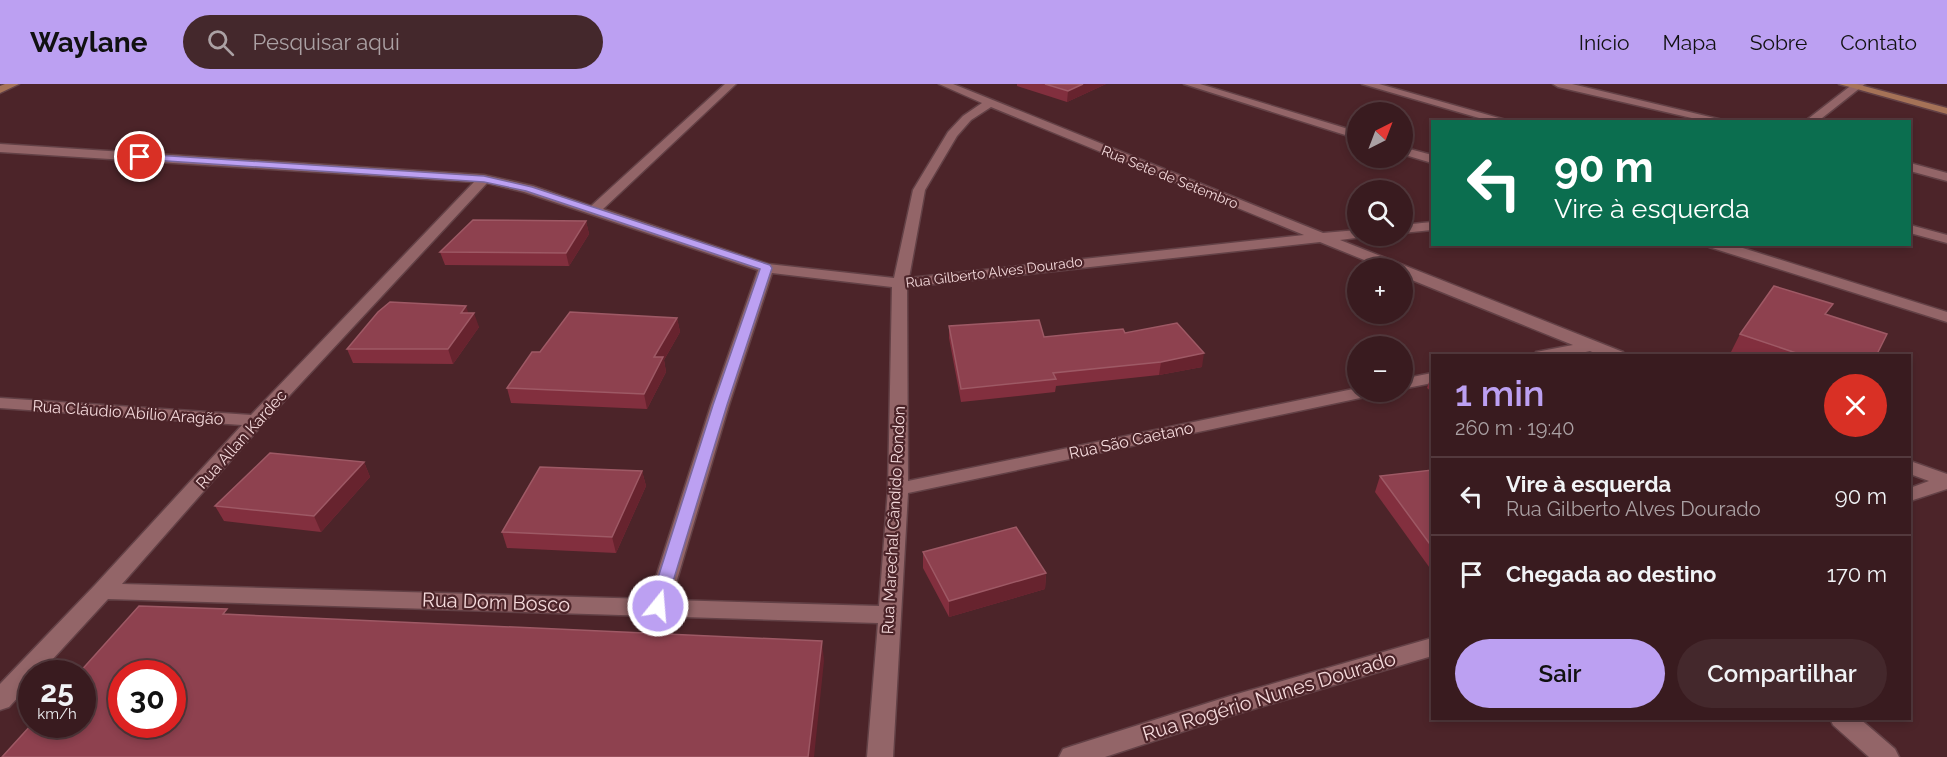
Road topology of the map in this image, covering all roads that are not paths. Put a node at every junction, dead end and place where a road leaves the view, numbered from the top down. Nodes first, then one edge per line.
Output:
1 (730, 84) edge
2 (944, 84) edge
3 (1189, 84) edge
4 (1366, 84) edge
5 (1558, 84) edge
6 (1853, 85) edge
7 (990, 103) junction
8 (1947, 111) edge
9 (1501, 120) edge
10 (1717, 120) edge
11 (1811, 120) edge
12 (1347, 133) edge
13 (0, 148) edge
14 (1413, 153) edge
15 (1431, 159) edge
16 (1911, 167) edge
17 (1947, 177) edge
18 (484, 179) junction
19 (594, 210) junction
20 (1431, 226) edge
21 (1413, 228) edge
22 (1911, 229) edge
23 (1347, 235) edge
24 (1319, 238) junction
25 (1947, 239) edge
26 (1720, 246) edge
27 (1370, 258) edge
28 (766, 268) junction
29 (1413, 275) edge
30 (900, 283) junction
31 (1947, 317) edge
32 (1591, 346) junction
33 (1552, 354) edge
34 (1612, 354) edge
35 (1431, 378) edge
36 (1413, 382) edge
37 (1347, 396) edge
38 (0, 403) edge
39 (256, 421) junction
40 (1911, 467) edge
41 (1947, 481) edge
42 (898, 489) junction
43 (1911, 495) edge
44 (103, 591) junction
45 (658, 606) junction
46 (890, 615) junction
47 (1431, 647) edge
48 (0, 700) edge
49 (1844, 720) edge
50 (880, 757) edge
51 (1072, 757) edge
52 (1886, 757) edge

1 - 19 street
2 - 7 street, Rua Sete de Setembro
3 - 12 street
4 - 9 street
5 - 10 street
6 - 8 street
6 - 11 street
7 - 24 street, Rua Sete de Setembro
7 - 30 street, Rua Marechal Cândido Rondon
13 - 18 street, Rua Gilberto Alves Dourado
14 - 15 street
16 - 17 street
18 - 19 street, Rua Gilberto Alves Dourado
18 - 39 street, Rua Allan Kardec
19 - 28 street, Rua Gilberto Alves Dourado
20 - 21 street
22 - 25 street
23 - 24 street, Rua Gilberto Alves Dourado
24 - 27 street, Rua Sete de Setembro
24 - 30 street, Rua Gilberto Alves Dourado
26 - 31 street
28 - 30 street, Rua Gilberto Alves Dourado
28 - 45 street
29 - 32 street
30 - 42 street, Rua Marechal Cândido Rondon
32 - 33 street
32 - 34 street
35 - 36 street
37 - 42 street, Rua São Caetano
38 - 39 street, Rua Cláudio Abílio Aragão
39 - 44 street, Rua Allan Kardec
40 - 41 street
41 - 43 street
42 - 46 street, Rua Marechal Cândido Rondon
44 - 45 street, Rua Dom Bosco
44 - 48 street, Rua Allan Kardec
45 - 46 street, Rua Dom Bosco
46 - 50 street, Rua Marechal Cândido Rondon
47 - 51 street, Rua Rogério Nunes Dourado
49 - 52 street

